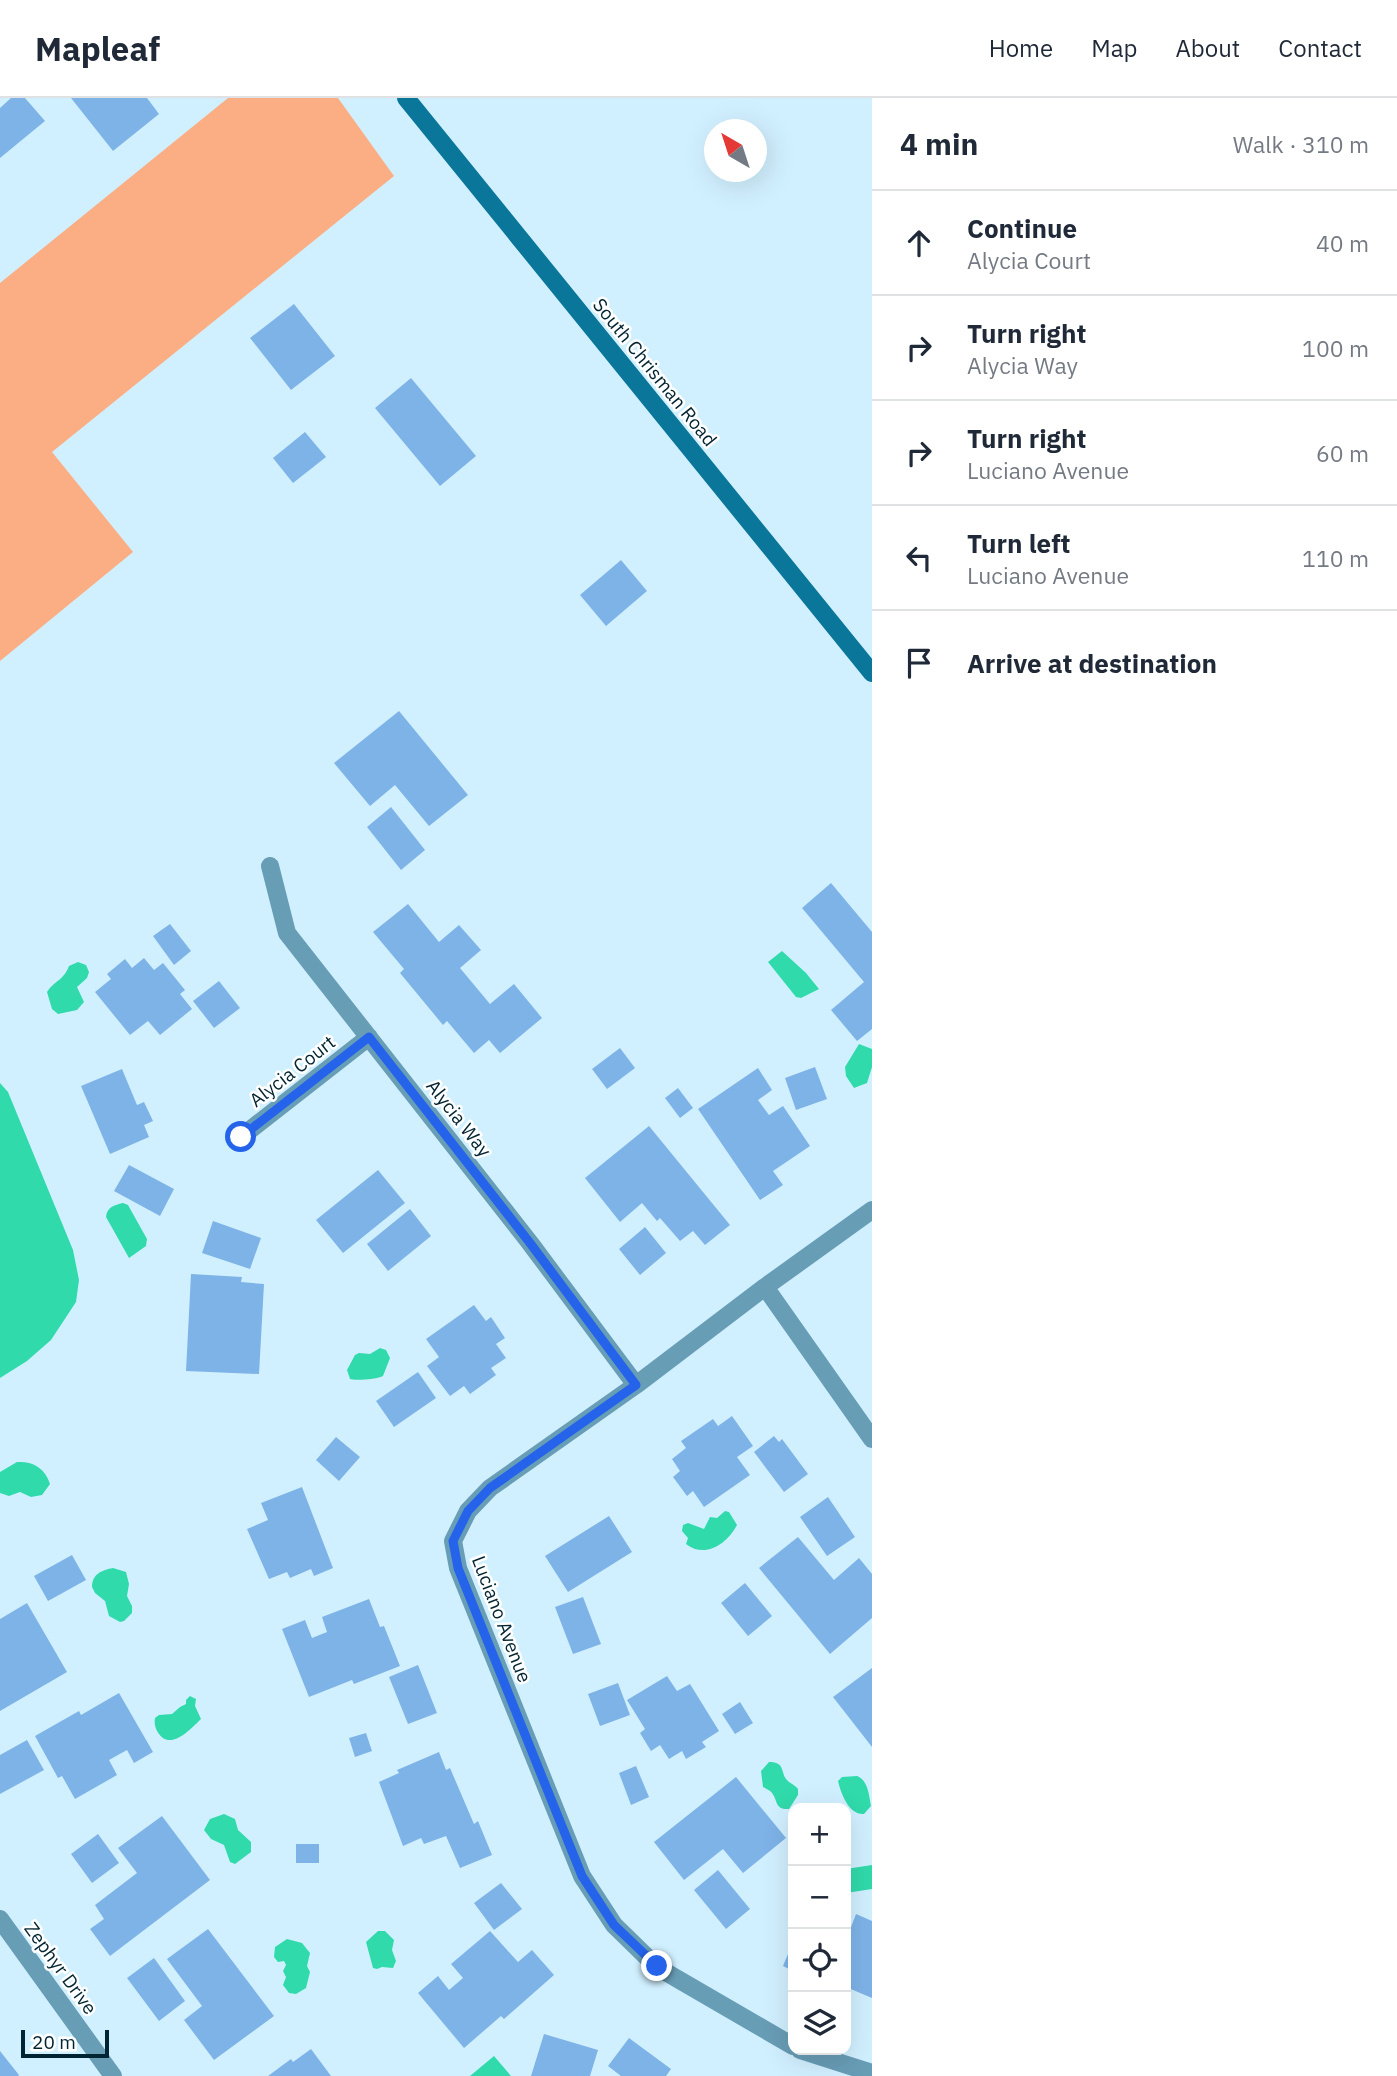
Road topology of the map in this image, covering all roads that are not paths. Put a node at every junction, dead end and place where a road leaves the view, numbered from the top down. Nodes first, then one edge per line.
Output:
1 (405, 98) edge
2 (872, 673) edge
3 (270, 866) dead end
4 (369, 1037) junction
5 (241, 1137) dead end
6 (872, 1210) edge
7 (765, 1287) junction
8 (636, 1385) junction
9 (872, 1439) edge
10 (0, 1919) edge
11 (788, 2043) edge
12 (816, 2055) edge
13 (872, 2073) edge
14 (113, 2076) edge

1 - 2 street, South Chrisman Road
3 - 4 street, Alycia Way
4 - 5 street, Alycia Court
4 - 8 street, Alycia Way
6 - 7 street, Luciano Avenue
7 - 8 street, Luciano Avenue
7 - 9 street
8 - 11 street, Luciano Avenue
10 - 14 street, Zephyr Drive
12 - 13 street

